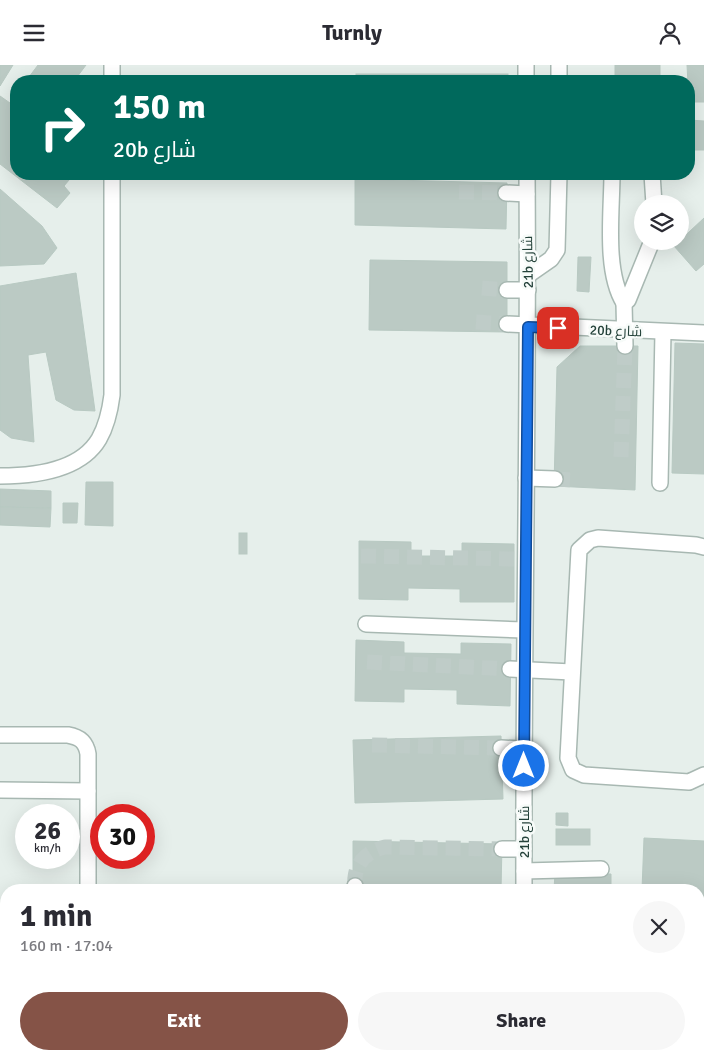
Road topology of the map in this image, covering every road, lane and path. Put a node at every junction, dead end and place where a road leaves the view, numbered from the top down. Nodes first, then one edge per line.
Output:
1 (112, 180) edge
2 (527, 180) edge
3 (559, 180) edge
4 (612, 180) edge
5 (652, 180) edge
6 (506, 193) tunnel mouth
7 (527, 194) junction
8 (653, 195) edge
9 (648, 250) edge
10 (528, 283) junction
11 (507, 290) tunnel mouth
12 (624, 303) junction
13 (507, 325) tunnel mouth
14 (528, 327) junction
15 (663, 332) junction
16 (704, 333) edge
17 (625, 339) junction
18 (0, 476) edge
19 (526, 478) junction
20 (555, 479) tunnel mouth
21 (660, 483) dead end
22 (704, 547) edge
23 (366, 624) dead end
24 (524, 630) junction
25 (517, 669) junction
26 (572, 672) junction
27 (0, 735) edge
28 (501, 748) tunnel mouth
29 (524, 749) junction
30 (704, 775) edge
31 (0, 790) edge
32 (88, 791) junction
33 (502, 849) tunnel mouth
34 (524, 849) junction
35 (601, 869) dead end
36 (524, 871) junction
37 (88, 884) edge
38 (524, 884) edge

1 - 18 street
2 - 7 street, 21b شارع
3 - 10 street
4 - 12 street
5 - 8 street
6 - 7 street
7 - 10 street, 21b شارع
9 - 12 street
10 - 11 street
10 - 14 street, 21b شارع
12 - 17 street
13 - 14 street, 20b شارع
14 - 17 street, 20b شارع
14 - 19 street, 21b شارع
15 - 16 street, 20b شارع
15 - 17 street, 20b شارع
15 - 21 street
19 - 20 street
19 - 24 street, 21b شارع
22 - 26 street
23 - 24 street
24 - 25 street, 21b شارع
25 - 26 street
25 - 29 street, 21b شارع
26 - 30 street
27 - 32 street
28 - 29 street
29 - 34 street, 21b شارع
31 - 32 street
32 - 37 street
33 - 34 street
34 - 36 street, 21b شارع
35 - 36 street
36 - 38 street, 21b شارع

